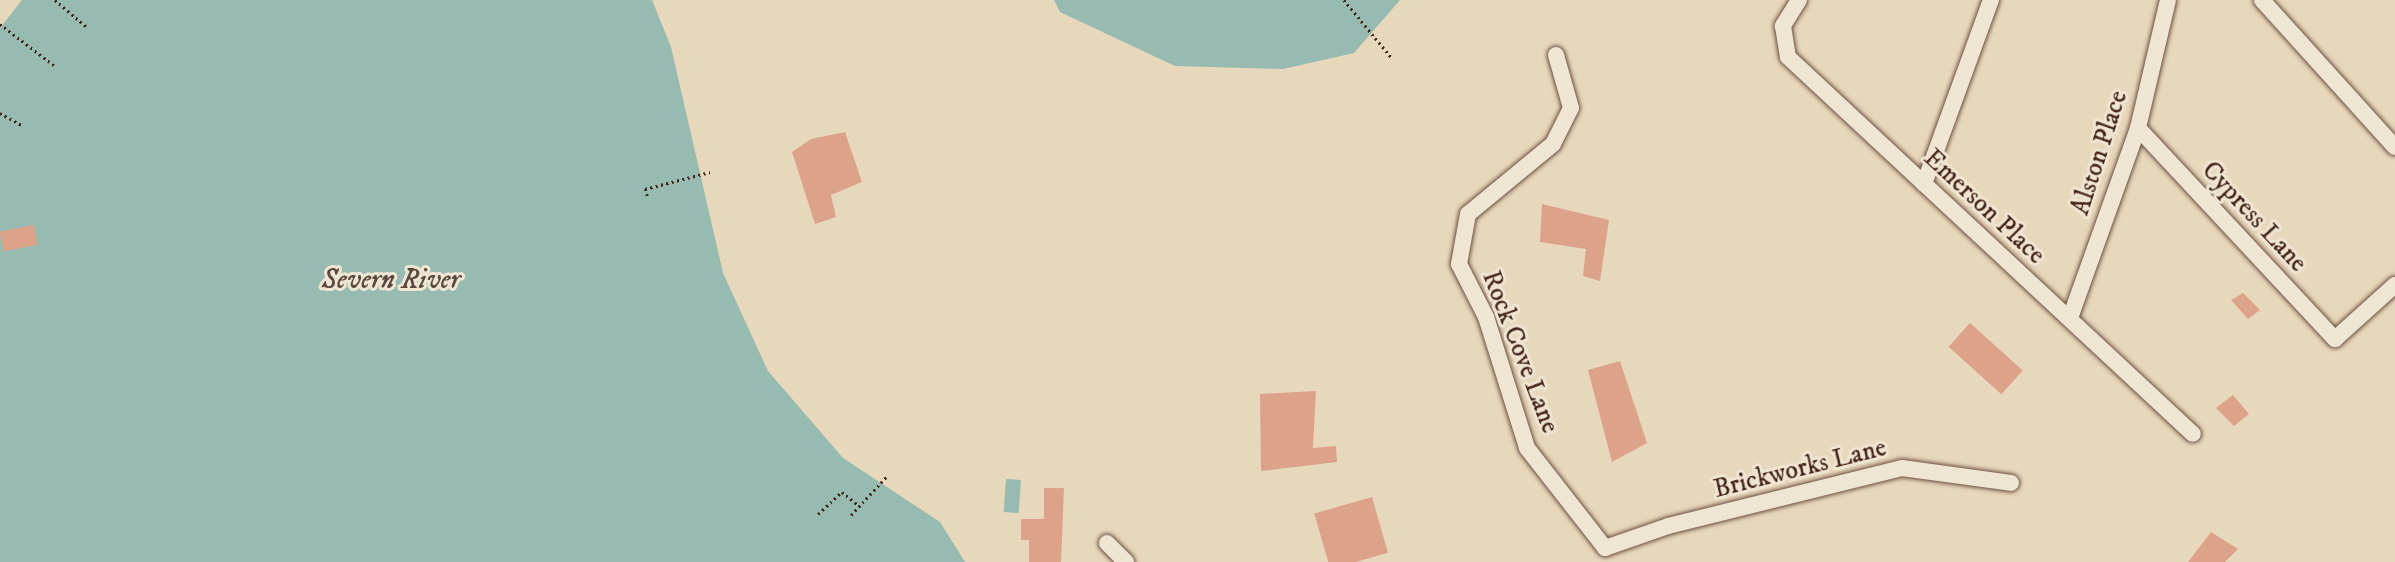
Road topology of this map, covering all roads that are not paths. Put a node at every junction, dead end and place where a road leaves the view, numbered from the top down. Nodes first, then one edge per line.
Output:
1 (1799, 0) edge
2 (1992, 0) edge
3 (2168, 0) edge
4 (2262, 0) edge
5 (1556, 55) dead end
6 (2138, 128) junction
7 (2395, 147) edge
8 (1924, 184) junction
9 (2395, 285) edge
10 (2070, 318) junction
11 (2193, 434) dead end
12 (2011, 483) dead end
13 (1107, 543) dead end
14 (1601, 555) edge
15 (1126, 562) edge

1 - 8 street, Emerson Place
2 - 8 street
3 - 6 street, Alston Place
4 - 7 street
5 - 14 street, Rock Cove Lane
6 - 9 street, Cypress Lane
6 - 10 street, Alston Place
8 - 10 street, Emerson Place
10 - 11 street, Emerson Place
12 - 14 street, Brickworks Lane
13 - 15 street

